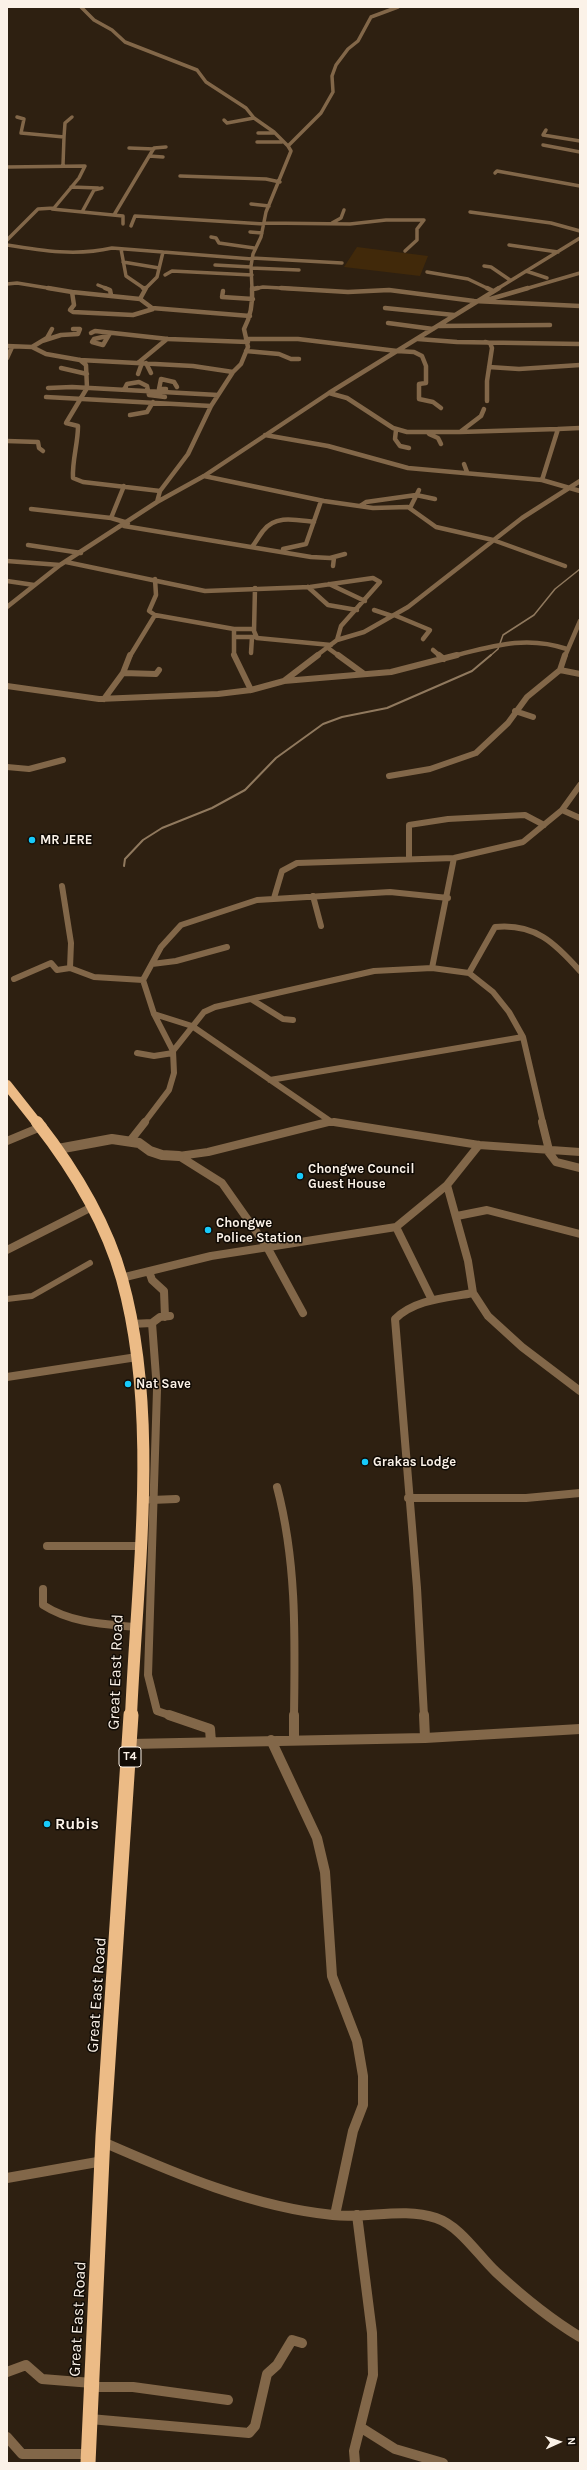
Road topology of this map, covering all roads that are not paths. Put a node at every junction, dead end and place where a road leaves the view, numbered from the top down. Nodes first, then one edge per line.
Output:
1 (81, 7) edge
2 (398, 7) edge
3 (17, 117) dead end
4 (72, 117) dead end
5 (254, 118) junction
6 (224, 120) dead end
7 (546, 130) dead end
8 (258, 134) dead end
9 (275, 134) junction
10 (64, 137) junction
11 (580, 141) edge
12 (257, 142) dead end
13 (282, 142) junction
14 (543, 144) dead end
15 (288, 146) junction
16 (166, 147) dead end
17 (129, 148) dead end
18 (154, 149) junction
19 (580, 152) edge
20 (149, 156) junction
21 (163, 157) dead end
22 (63, 165) junction
23 (7, 167) edge
24 (219, 173) dead end
25 (495, 173) dead end
26 (180, 176) dead end
27 (220, 178) junction
28 (280, 182) junction
29 (580, 186) edge
30 (71, 187) junction
31 (251, 204) dead end
32 (269, 206) junction
33 (52, 209) junction
34 (344, 210) dead end
35 (82, 212) junction
36 (470, 212) dead end
37 (114, 215) junction
38 (264, 223) junction
39 (123, 224) dead end
40 (330, 224) junction
41 (131, 226) dead end
42 (580, 231) edge
43 (250, 232) dead end
44 (262, 233) junction
45 (211, 237) dead end
46 (580, 238) edge
47 (7, 240) edge
48 (7, 245) edge
49 (509, 245) dead end
50 (79, 246) dead end
51 (121, 248) junction
52 (254, 248) junction
53 (405, 251) dead end
54 (73, 252) junction
55 (163, 252) junction
56 (558, 252) junction
57 (277, 253) dead end
58 (252, 258) junction
59 (276, 259) junction
60 (122, 262) junction
61 (342, 263) dead end
62 (215, 265) dead end
63 (484, 266) dead end
64 (159, 268) junction
65 (251, 268) junction
66 (299, 270) dead end
67 (526, 271) junction
68 (427, 272) dead end
69 (580, 273) edge
70 (165, 275) dead end
71 (252, 275) junction
72 (547, 278) dead end
73 (510, 280) junction
74 (7, 284) edge
75 (98, 285) dead end
76 (145, 288) junction
77 (252, 289) junction
78 (493, 290) junction
79 (223, 291) dead end
80 (72, 292) junction
81 (111, 295) junction
82 (140, 298) junction
83 (253, 299) junction
84 (474, 301) junction
85 (481, 302) junction
86 (580, 306) edge
87 (159, 308) junction
88 (385, 308) dead end
89 (454, 314) junction
90 (250, 316) junction
91 (388, 323) dead end
92 (550, 325) dead end
93 (436, 327) junction
94 (52, 329) dead end
95 (73, 329) dead end
96 (244, 332) junction
97 (91, 333) dead end
98 (168, 339) junction
99 (217, 339) junction
100 (418, 339) junction
101 (42, 341) junction
102 (247, 341) junction
103 (485, 342) junction
104 (580, 344) edge
105 (10, 346) edge
106 (32, 347) junction
107 (396, 351) junction
108 (246, 352) junction
109 (7, 358) edge
110 (299, 359) dead end
111 (80, 360) junction
112 (142, 363) junction
113 (580, 365) edge
114 (489, 367) junction
115 (61, 368) dead end
116 (233, 372) junction
117 (151, 373) dead end
118 (87, 374) junction
119 (138, 374) dead end
120 (48, 388) dead end
121 (87, 388) junction
122 (124, 390) junction
123 (149, 391) junction
124 (329, 393) junction
125 (218, 395) junction
126 (46, 397) dead end
127 (80, 399) junction
128 (487, 401) dead end
129 (153, 402) junction
130 (211, 406) junction
131 (441, 408) dead end
132 (484, 409) dead end
133 (63, 415) dead end
134 (130, 415) dead end
135 (69, 416) junction
136 (78, 419) dead end
137 (78, 426) junction
138 (580, 428) edge
139 (558, 429) junction
140 (395, 431) junction
141 (426, 431) junction
142 (444, 432) junction
143 (460, 432) junction
144 (265, 435) junction
145 (438, 438) junction
146 (7, 441) edge
147 (441, 444) dead end
148 (409, 448) dead end
149 (43, 451) dead end
150 (464, 464) dead end
151 (467, 472) junction
152 (204, 476) junction
153 (542, 480) junction
154 (580, 481) edge
155 (124, 486) junction
156 (569, 489) junction
157 (419, 490) dead end
158 (580, 490) edge
159 (160, 491) junction
160 (416, 495) junction
161 (434, 499) dead end
162 (322, 501) junction
163 (157, 502) junction
164 (360, 506) junction
165 (410, 508) junction
166 (31, 509) dead end
167 (111, 518) junction
168 (314, 522) junction
169 (126, 524) junction
170 (493, 540) junction
171 (28, 545) dead end
172 (252, 547) junction
173 (279, 550) junction
174 (81, 553) junction
175 (345, 554) dead end
176 (334, 558) junction
177 (7, 561) edge
178 (66, 562) junction
179 (60, 565) junction
180 (333, 566) dead end
181 (565, 566) dead end
182 (154, 579) junction
183 (7, 581) edge
184 (328, 584) junction
185 (34, 585) junction
186 (308, 587) junction
187 (255, 588) junction
188 (365, 601) junction
189 (7, 607) edge
190 (357, 610) junction
191 (374, 610) dead end
192 (155, 615) junction
193 (395, 615) junction
194 (409, 617) dead end
195 (580, 621) edge
196 (412, 623) junction
197 (404, 627) dead end
198 (234, 629) junction
199 (254, 629) junction
200 (234, 637) junction
201 (254, 637) junction
202 (423, 639) dead end
203 (337, 640) junction
204 (330, 647) junction
205 (567, 649) junction
206 (432, 650) dead end
207 (250, 653) dead end
208 (444, 659) junction
209 (159, 670) dead end
210 (560, 670) junction
211 (123, 673) junction
212 (364, 674) junction
213 (580, 674) edge
214 (284, 681) junction
215 (7, 686) edge
216 (251, 690) junction
217 (104, 699) junction
218 (515, 711) junction
219 (533, 717) dead end
220 (63, 760) dead end
221 (7, 767) edge
222 (389, 776) dead end
223 (580, 785) edge
224 (562, 810) junction
225 (580, 818) edge
226 (544, 825) junction
227 (409, 858) junction
228 (454, 858) junction
229 (62, 886) dead end
230 (313, 896) junction
231 (274, 898) junction
232 (448, 898) junction
233 (321, 926) dead end
234 (227, 948) dead end
235 (152, 964) junction
236 (70, 968) junction
237 (432, 968) junction
238 (580, 971) edge
239 (469, 973) junction
240 (14, 979) dead end
241 (143, 980) junction
242 (251, 999) junction
243 (154, 1014) junction
244 (292, 1020) dead end
245 (192, 1026) junction
246 (523, 1037) junction
247 (173, 1052) junction
248 (137, 1053) dead end
249 (270, 1080) junction
250 (7, 1084) edge
251 (330, 1121) junction
252 (43, 1126) junction
253 (7, 1141) edge
254 (130, 1141) junction
255 (479, 1145) junction
256 (58, 1149) junction
257 (548, 1150) junction
258 (580, 1152) edge
259 (179, 1156) junction
260 (580, 1168) edge
261 (447, 1185) junction
262 (92, 1206) junction
263 (457, 1216) junction
264 (396, 1227) junction
265 (580, 1234) edge
266 (267, 1247) junction
267 (7, 1250) edge
268 (90, 1263) dead end
269 (149, 1271) junction
270 (122, 1278) junction
271 (473, 1293) junction
272 (7, 1299) edge
273 (432, 1300) junction
274 (303, 1313) dead end
275 (152, 1323) junction
276 (131, 1324) junction
277 (137, 1357) junction
278 (7, 1377) edge
279 (580, 1391) edge
280 (277, 1487) dead end
281 (580, 1493) edge
282 (408, 1498) junction
283 (141, 1499) junction
284 (176, 1499) dead end
285 (155, 1500) junction
286 (47, 1546) dead end
287 (139, 1546) junction
288 (43, 1589) dead end
289 (135, 1627) junction
290 (580, 1729) edge
291 (425, 1738) junction
292 (294, 1739) junction
293 (271, 1740) junction
294 (211, 1742) junction
295 (131, 1744) junction
296 (103, 2142) junction
297 (104, 2162) junction
298 (7, 2178) edge
299 (335, 2215) junction
300 (357, 2215) junction
301 (580, 2337) edge
302 (302, 2343) dead end
303 (7, 2372) edge
304 (92, 2385) junction
305 (228, 2400) dead end
306 (90, 2419) junction
307 (360, 2427) junction
308 (7, 2437) edge
309 (88, 2459) edge
310 (355, 2463) edge
311 (443, 2463) edge

1 - 5 street
2 - 15 street
3 - 10 street
4 - 10 street
5 - 6 street
5 - 9 street
7 - 11 street
8 - 9 street
9 - 13 street
10 - 22 street
12 - 13 street
13 - 15 street
14 - 19 street
15 - 28 street
16 - 18 street
17 - 18 street
18 - 20 street
20 - 21 street
20 - 37 street
22 - 23 street
22 - 30 street
24 - 27 street
25 - 29 street
26 - 27 street
27 - 28 street
28 - 32 street
30 - 33 street
30 - 35 street
31 - 32 street
32 - 38 street
33 - 35 street
33 - 47 street
34 - 40 street
35 - 37 street
36 - 42 street
37 - 39 street
38 - 40 street
38 - 41 street
38 - 44 street
40 - 53 street
43 - 44 street
44 - 52 street
45 - 52 street
46 - 56 street
48 - 54 street
49 - 56 street
50 - 54 street
51 - 54 street
51 - 55 street
51 - 60 street
52 - 58 street
55 - 58 street
55 - 64 street
56 - 67 street
57 - 59 street
58 - 59 street
58 - 65 street
59 - 61 street
60 - 64 street
60 - 76 street
62 - 65 street
63 - 73 street
64 - 76 street
65 - 66 street
65 - 71 street
67 - 72 street
67 - 73 street
68 - 78 street
69 - 85 street
70 - 71 street
71 - 77 street
73 - 78 street
74 - 80 street
75 - 81 street
76 - 82 street
77 - 83 street
77 - 84 street
78 - 84 street
79 - 83 street
80 - 81 street
80 - 87 street
81 - 82 street
82 - 87 street
83 - 90 street
84 - 85 street
84 - 89 street
85 - 86 street
87 - 90 street
88 - 89 street
89 - 93 street
90 - 96 street
91 - 93 street
92 - 93 street
93 - 100 street
94 - 101 street
95 - 101 street
96 - 99 street
96 - 102 street
97 - 98 street
98 - 99 street
98 - 112 street
99 - 102 street
100 - 103 street
100 - 107 street
101 - 106 street
102 - 107 street
102 - 108 street
103 - 104 street
103 - 114 street
105 - 106 street
105 - 109 street
106 - 111 street
107 - 124 street
107 - 131 street
108 - 110 street
108 - 116 street
111 - 112 street
111 - 118 street
112 - 116 street
112 - 117 street
112 - 119 street
113 - 114 street
114 - 128 street
115 - 118 street
116 - 125 street
118 - 121 street
120 - 121 street
121 - 122 street
121 - 127 street
122 - 123 street
122 - 123 street
123 - 125 street
124 - 140 street
124 - 144 street
125 - 130 street
126 - 127 street
127 - 129 street
127 - 135 street
129 - 130 street
129 - 134 street
130 - 159 street
132 - 143 street
133 - 135 street
135 - 137 street
136 - 137 street
137 - 155 street
138 - 139 street
139 - 143 street
139 - 153 street
140 - 141 street
140 - 148 street
141 - 142 street
141 - 145 street
142 - 143 street
142 - 145 street
144 - 151 street
144 - 152 street
145 - 147 street
146 - 149 street
150 - 151 street
151 - 153 street
152 - 162 street
152 - 163 street
153 - 156 street
154 - 156 street
155 - 159 street
155 - 167 street
156 - 158 street
156 - 170 street
157 - 160 street
159 - 163 street
160 - 161 street
160 - 164 street
160 - 165 street
162 - 164 street
162 - 168 street
163 - 169 street
164 - 165 street
165 - 170 street
166 - 167 street
167 - 169 street
168 - 172 street
168 - 173 street
169 - 172 street
169 - 174 street
170 - 181 street
170 - 193 street
171 - 174 street
172 - 173 street
173 - 176 street
174 - 178 street
175 - 176 street
176 - 180 street
177 - 179 street
178 - 179 street
178 - 182 street
179 - 185 street
182 - 187 street
182 - 192 street
183 - 185 street
184 - 186 street
184 - 188 street
184 - 188 street
185 - 189 street
186 - 187 street
186 - 190 street
187 - 199 street
188 - 190 street
190 - 203 street
191 - 193 street
192 - 198 street
192 - 211 street
193 - 194 street
193 - 196 street
193 - 203 street
195 - 205 street
196 - 197 street
196 - 202 street
198 - 199 street
198 - 200 street
199 - 201 street
200 - 201 street
200 - 216 street
201 - 204 street
201 - 207 street
203 - 204 street
204 - 212 street
204 - 214 street
205 - 208 street
205 - 210 street
206 - 208 street
208 - 212 street
209 - 211 street
210 - 213 street
210 - 218 street
211 - 217 street
212 - 214 street
214 - 216 street
215 - 217 street
216 - 217 street
218 - 219 street
218 - 222 street
220 - 221 street
223 - 224 street
224 - 225 street
224 - 226 street
226 - 227 street
226 - 228 street
227 - 228 street
227 - 231 street
228 - 232 street
229 - 236 street
230 - 231 street
230 - 232 street
230 - 233 street
231 - 235 street
232 - 237 street
234 - 235 street
235 - 241 street
236 - 240 street
236 - 241 street
237 - 239 street
237 - 242 street
238 - 239 street
239 - 246 street
241 - 243 street
242 - 244 street
242 - 245 street
243 - 245 street
243 - 247 street
245 - 247 street
245 - 249 street
246 - 249 street
246 - 257 street
247 - 248 street
247 - 254 street
249 - 251 street
250 - 252 highway, Great East Road / T4
251 - 255 street
251 - 259 street
252 - 253 street
252 - 256 highway, Great East Road / T4
254 - 256 street
254 - 259 street
255 - 257 street
255 - 261 street
256 - 262 highway, Great East Road / T4
257 - 258 street
257 - 260 street
259 - 266 street
261 - 263 street
261 - 264 street
262 - 267 street
262 - 270 highway, Great East Road / T4
263 - 265 street
263 - 271 street
264 - 266 street
264 - 273 street
266 - 269 street
266 - 274 street
268 - 272 street
269 - 270 street
269 - 275 street
270 - 276 highway, Great East Road / T4
271 - 273 street
271 - 279 street
273 - 282 street
275 - 276 street
275 - 285 street
276 - 277 highway, Great East Road / T4
277 - 278 street
277 - 283 highway, Great East Road / T4
280 - 292 street
281 - 282 street
282 - 291 street
283 - 285 street
283 - 287 highway, Great East Road / T4
284 - 285 street
285 - 294 street
286 - 287 street
287 - 289 highway, Great East Road / T4
288 - 289 street
289 - 295 highway, Great East Road / T4
290 - 291 street
291 - 292 street
292 - 293 street
293 - 294 street
293 - 299 street
294 - 295 street
295 - 296 highway, Great East Road / T4
296 - 297 highway, Great East Road / T4
296 - 299 street
297 - 298 street
297 - 304 highway, Great East Road / T4
299 - 300 street
300 - 301 street
300 - 307 street
302 - 306 street
303 - 304 street
304 - 305 street
304 - 306 highway, Great East Road / T4
306 - 309 highway, Great East Road / T4
307 - 310 street
307 - 311 street
308 - 309 street

